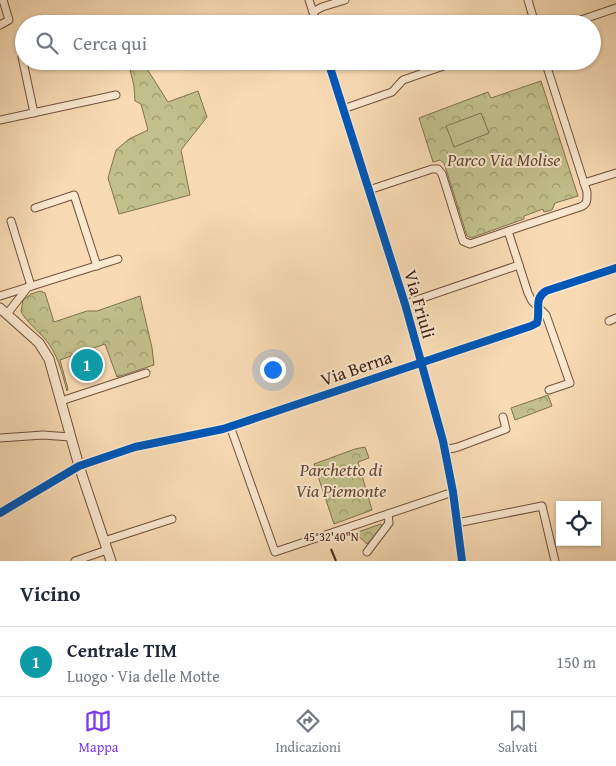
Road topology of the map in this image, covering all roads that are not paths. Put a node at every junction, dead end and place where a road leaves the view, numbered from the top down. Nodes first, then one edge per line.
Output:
1 (3, 0) edge
2 (309, 0) edge
3 (345, 0) edge
4 (528, 0) edge
5 (616, 8) edge
6 (313, 12) junction
7 (314, 15) edge
8 (532, 15) edge
9 (595, 15) edge
10 (0, 25) edge
11 (25, 70) edge
12 (331, 70) edge
13 (432, 70) edge
14 (548, 70) edge
15 (116, 95) dead end
16 (343, 109) junction
17 (34, 113) junction
18 (0, 120) edge
19 (616, 172) edge
20 (584, 183) junction
21 (369, 190) junction
22 (35, 208) dead end
23 (11, 221) dead end
24 (508, 231) junction
25 (118, 259) dead end
26 (519, 265) junction
27 (97, 266) junction
28 (616, 268) edge
29 (30, 286) junction
30 (0, 296) edge
31 (405, 304) junction
32 (538, 308) junction
33 (4, 311) edge
34 (421, 362) junction
35 (146, 373) dead end
36 (549, 390) dead end
37 (61, 401) junction
38 (503, 417) dead end
39 (230, 426) junction
40 (70, 437) junction
41 (0, 438) edge
42 (445, 450) junction
43 (79, 466) junction
44 (453, 492) junction
45 (0, 513) edge
46 (388, 514) junction
47 (172, 519) dead end
48 (457, 522) junction
49 (106, 546) junction
50 (367, 552) dead end
51 (75, 561) edge
52 (111, 561) edge
53 (462, 561) edge
54 (555, 561) edge

1 - 10 street
2 - 6 street
3 - 6 street
4 - 8 street
5 - 9 street
6 - 7 street
11 - 17 street
12 - 16 street, Via Friuli
13 - 16 street
14 - 20 street
15 - 17 street
16 - 21 street, Via Friuli
17 - 18 street
19 - 20 street
20 - 24 street
21 - 24 street
21 - 31 street, Via Friuli
22 - 27 street
23 - 29 street
24 - 26 street
25 - 27 street
26 - 31 street
26 - 32 street
27 - 29 street
28 - 32 street, Via Berna
29 - 30 street
29 - 33 street
31 - 34 street, Via Friuli
32 - 34 street, Via Berna
32 - 36 street
33 - 37 street
34 - 39 street, Via Berna
34 - 42 street, Via Friuli
35 - 37 street
37 - 40 street
38 - 42 street
39 - 43 street, Via Berna
39 - 46 street
40 - 41 street
40 - 43 street
42 - 44 street, Via Friuli
43 - 45 street, Via Berna
43 - 49 street
44 - 46 street
44 - 48 street, Via Friuli
46 - 50 street
47 - 49 street
48 - 53 street, Via Friuli
48 - 54 street
49 - 51 street
49 - 52 street

